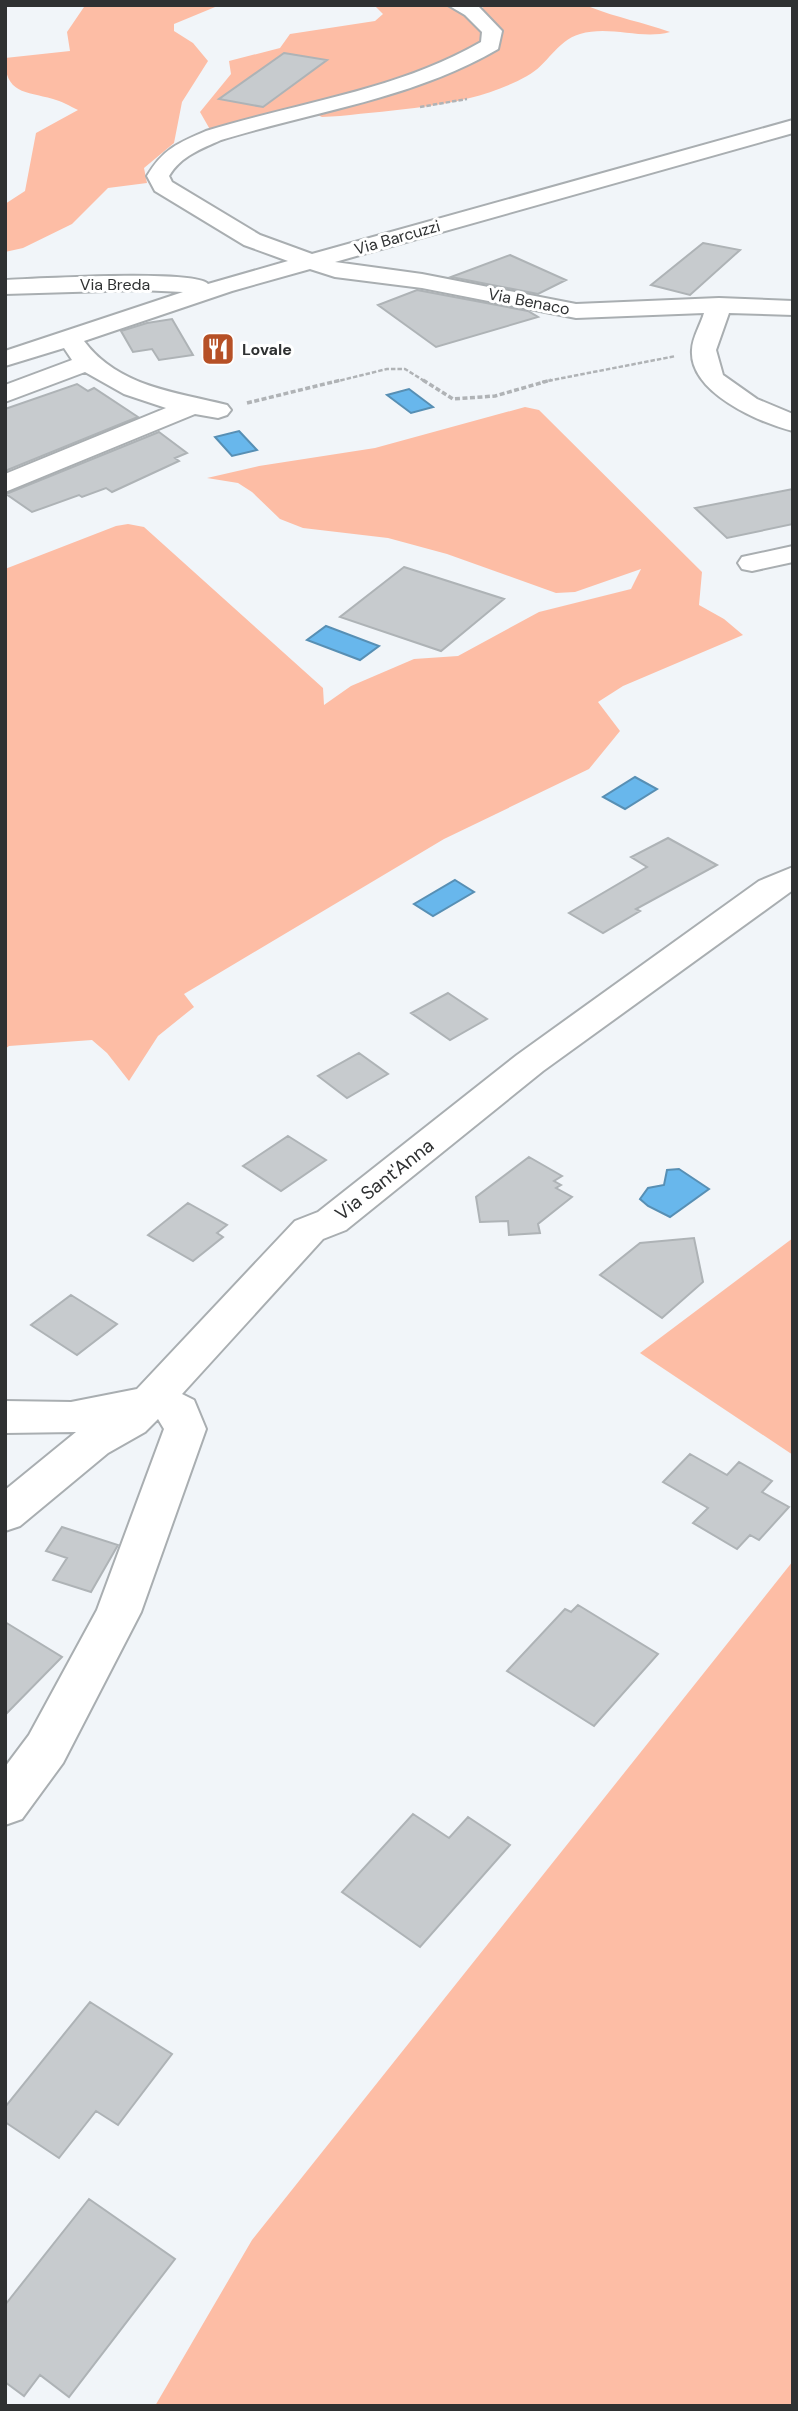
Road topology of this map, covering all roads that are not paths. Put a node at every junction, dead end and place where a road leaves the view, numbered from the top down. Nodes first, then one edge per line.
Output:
1 (457, 5) edge
2 (792, 127) edge
3 (252, 240) junction
4 (357, 248) junction
5 (310, 262) junction
6 (284, 270) junction
7 (141, 283) junction
8 (224, 286) junction
9 (5, 287) edge
10 (719, 305) junction
11 (793, 308) edge
12 (137, 314) junction
13 (68, 337) junction
14 (5, 359) edge
15 (89, 362) junction
16 (5, 394) edge
17 (188, 408) junction
18 (219, 410) road end
19 (793, 423) edge
20 (5, 484) edge
21 (793, 554) edge
22 (752, 563) dead end
23 (793, 877) edge
24 (154, 1398) junction
25 (5, 1417) edge
26 (5, 1514) edge
27 (5, 1805) edge

1 - 3 street
2 - 4 street, Via Barcuzzi
3 - 4 street
3 - 5 street, Via Benaco
3 - 6 street
3 - 8 street
4 - 5 street, Via Barcuzzi
5 - 6 street, Via Barcuzzi
5 - 10 street, Via Benaco
6 - 8 street, Via Barcuzzi
7 - 8 street, Via Breda
7 - 9 street, Via Breda
7 - 12 street
8 - 12 street, Via Barcuzzi
10 - 11 street, Via Benaco
10 - 19 street
12 - 13 street, Via Barcuzzi
13 - 14 street, Via Barcuzzi
13 - 15 street
15 - 16 street
15 - 17 street
17 - 18 street
17 - 20 street
21 - 22 street
23 - 24 street, Via Sant'Anna
24 - 25 street
24 - 26 street, Via Sant'Anna
24 - 27 street

